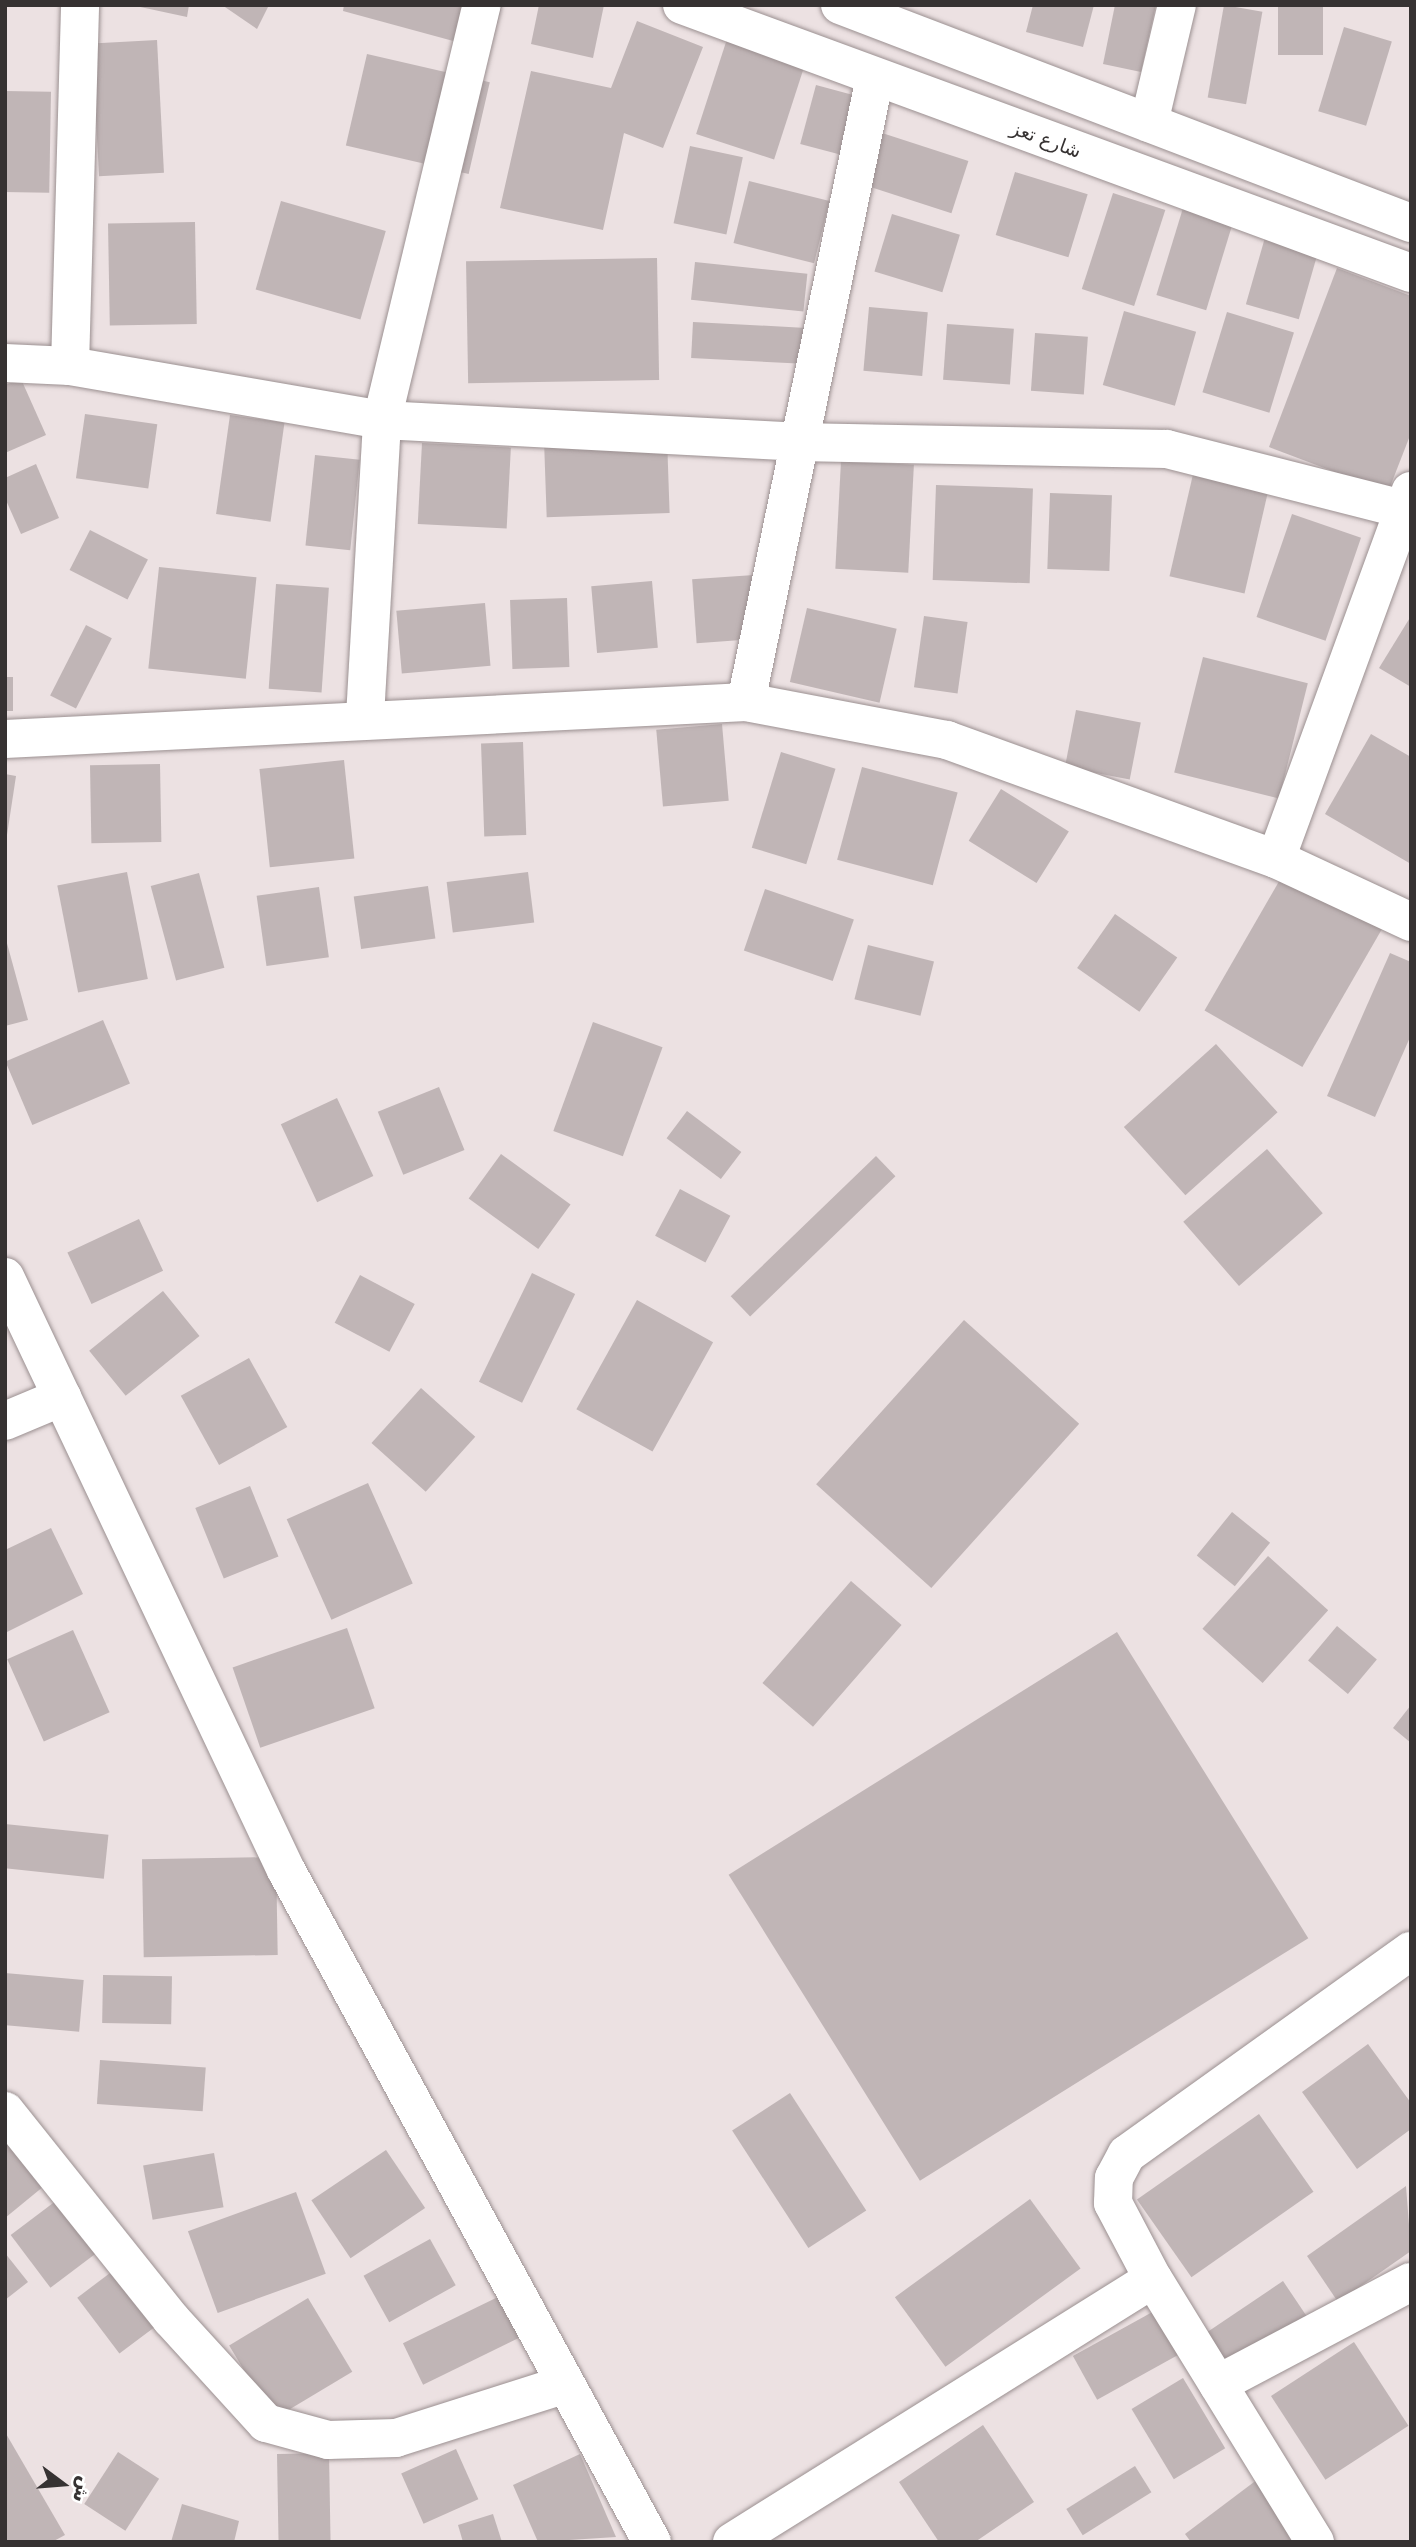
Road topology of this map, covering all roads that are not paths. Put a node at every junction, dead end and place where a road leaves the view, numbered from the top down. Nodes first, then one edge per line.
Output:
1 (80, 5) edge
2 (482, 5) edge
3 (682, 5) edge
4 (840, 5) edge
5 (1177, 5) edge
6 (894, 15) edge
7 (875, 77) junction
8 (1149, 123) junction
9 (1411, 223) edge
10 (1411, 273) edge
11 (5, 363) edge
12 (70, 366) junction
13 (382, 420) junction
14 (797, 442) junction
15 (1409, 503) edge
16 (746, 702) junction
17 (365, 717) junction
18 (5, 739) edge
19 (1276, 859) junction
20 (1411, 922) edge
21 (5, 1277) edge
22 (62, 1397) junction
23 (5, 1422) edge
24 (1411, 1951) edge
25 (5, 2111) edge
26 (1153, 2279) junction
27 (1411, 2282) edge
28 (566, 2384) junction
29 (1218, 2384) junction
30 (652, 2542) edge
31 (733, 2542) edge
32 (1315, 2542) edge

1 - 12 street
2 - 13 street
3 - 7 street, شارع تعز
4 - 6 street
5 - 8 street
6 - 8 street
7 - 10 street, شارع تعز
7 - 14 street
8 - 9 street
11 - 12 street
12 - 13 street
13 - 14 street
13 - 17 street
14 - 15 street
14 - 16 street
15 - 19 street
16 - 17 street
16 - 19 street
17 - 18 street
19 - 20 street
21 - 22 street
22 - 23 street
22 - 28 street
24 - 26 street
25 - 28 street
26 - 29 street
26 - 31 street
27 - 29 street
28 - 30 street
29 - 32 street

